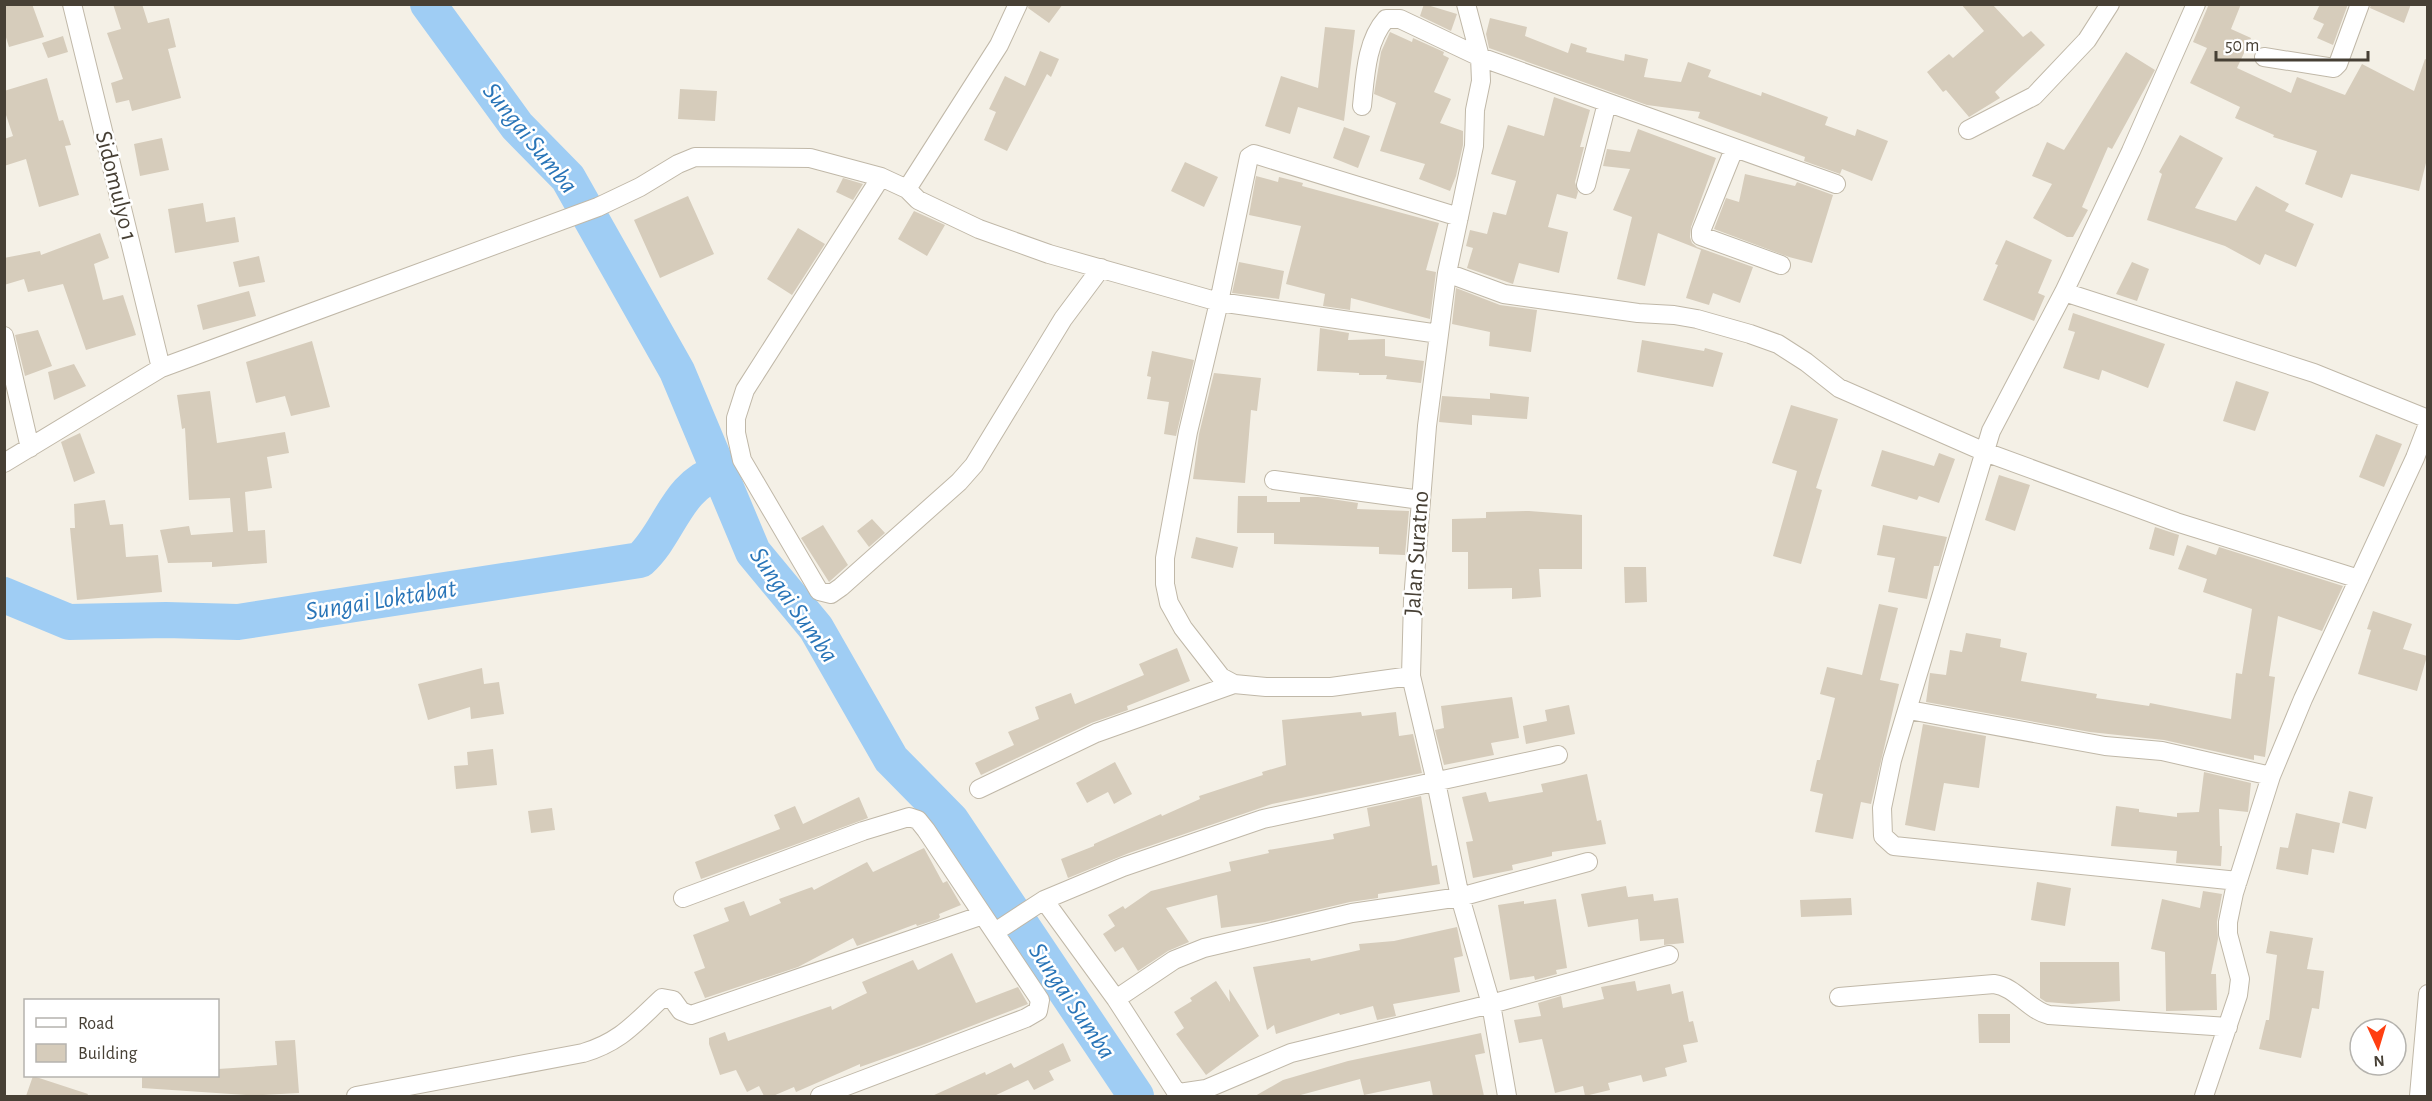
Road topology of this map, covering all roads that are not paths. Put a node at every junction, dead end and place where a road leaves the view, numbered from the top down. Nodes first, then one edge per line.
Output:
1 (72, 4) edge
2 (1018, 4) edge
3 (1466, 4) edge
4 (2110, 4) edge
5 (2196, 4) edge
6 (2360, 4) edge
7 (1480, 57) junction
8 (2264, 57) dead end
9 (1607, 103) junction
10 (1362, 106) dead end
11 (1968, 130) dead end
12 (1734, 149) junction
13 (881, 177) junction
14 (1836, 184) dead end
15 (1586, 185) dead end
16 (907, 189) junction
17 (1459, 216) junction
18 (1781, 265) dead end
19 (1101, 268) junction
20 (1447, 273) junction
21 (2064, 292) junction
22 (1219, 302) junction
23 (1439, 334) junction
24 (4, 336) edge
25 (161, 368) junction
26 (2427, 419) edge
27 (2427, 424) edge
28 (30, 448) junction
29 (1985, 452) junction
30 (4, 463) edge
31 (1274, 480) dead end
32 (1421, 500) junction
33 (2358, 579) junction
34 (1411, 676) junction
35 (1234, 684) junction
36 (1909, 710) junction
37 (1558, 755) dead end
38 (2271, 776) junction
39 (1436, 782) junction
40 (979, 789) dead end
41 (1588, 862) dead end
42 (2238, 881) junction
43 (1460, 897) junction
44 (682, 898) dead end
45 (1038, 904) junction
46 (983, 915) junction
47 (998, 929) junction
48 (1669, 955) dead end
49 (2427, 994) edge
50 (1839, 997) dead end
51 (1116, 999) junction
52 (1491, 1004) junction
53 (2228, 1027) junction
54 (356, 1096) edge
55 (820, 1096) edge
56 (1507, 1096) edge
57 (2204, 1096) edge
58 (2419, 1096) edge

1 - 25 street, Sidomulyo 1
2 - 16 street
3 - 7 street, Jalan Suratno
4 - 11 street
5 - 21 street
6 - 8 street
7 - 9 street
7 - 10 street
7 - 17 street, Jalan Suratno
9 - 12 street
9 - 15 street
12 - 14 street
12 - 18 street
13 - 16 street
13 - 19 street
13 - 25 street
16 - 19 street
17 - 20 street, Jalan Suratno
17 - 22 street
19 - 22 street
20 - 23 street, Jalan Suratno
20 - 29 street
21 - 26 street
21 - 29 street
22 - 23 street
22 - 35 street
23 - 32 street, Jalan Suratno
24 - 28 street
25 - 28 street
27 - 33 street
28 - 30 street
29 - 33 street
29 - 36 street
31 - 32 street
32 - 34 street, Jalan Suratno
33 - 38 street
34 - 35 street
34 - 39 street, Jalan Suratno
35 - 40 street
36 - 38 street
36 - 42 street
37 - 39 street
38 - 42 street
39 - 43 street, Jalan Suratno
39 - 45 street
41 - 43 street
42 - 53 street
43 - 51 street
43 - 52 street, Jalan Suratno
44 - 46 street
45 - 47 street
45 - 51 street
46 - 47 street
46 - 54 street
47 - 55 street
48 - 52 street
49 - 58 street
50 - 53 street
51 - 52 street
52 - 56 street, Jalan Suratno
53 - 57 street

